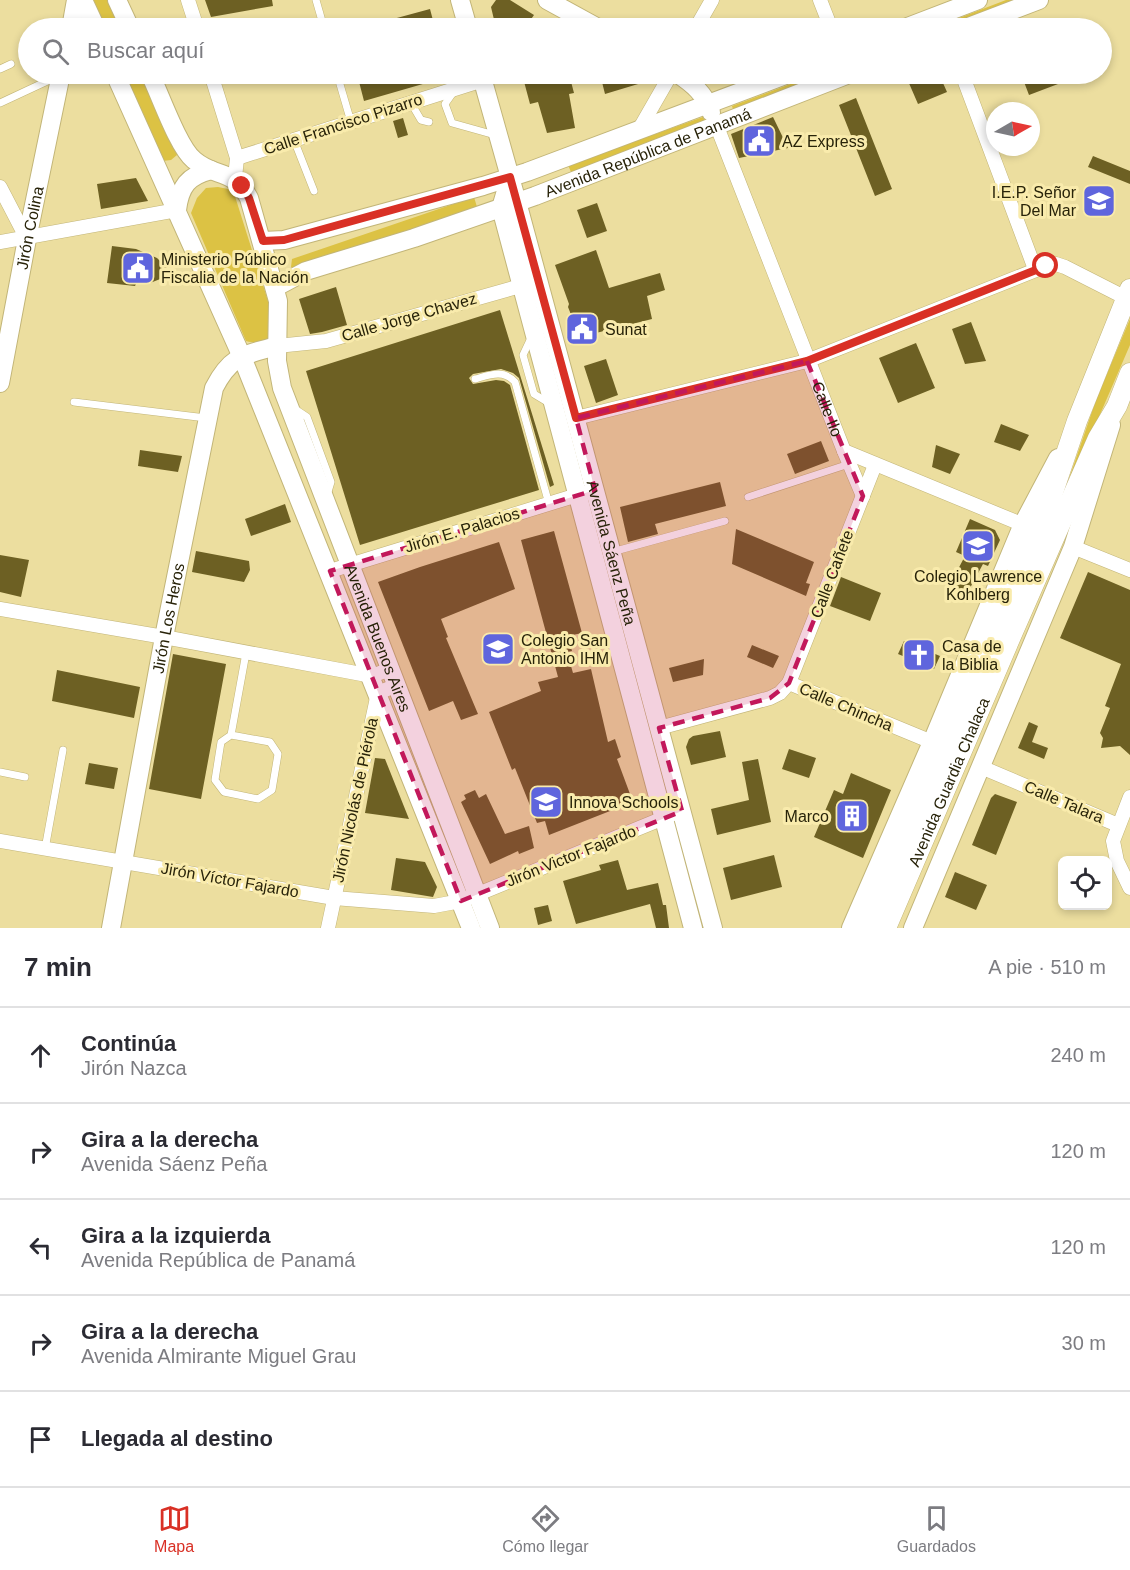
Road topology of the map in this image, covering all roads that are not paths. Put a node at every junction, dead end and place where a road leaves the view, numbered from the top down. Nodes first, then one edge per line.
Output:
1 (76, 0) edge
2 (83, 0) edge
3 (117, 0) edge
4 (188, 0) edge
5 (316, 0) edge
6 (460, 0) edge
7 (547, 0) edge
8 (712, 0) edge
9 (820, 0) edge
10 (978, 0) edge
11 (1039, 0) edge
12 (73, 18) edge
13 (91, 18) edge
14 (125, 18) edge
15 (194, 18) edge
16 (321, 18) edge
17 (465, 18) edge
18 (580, 18) edge
19 (702, 18) edge
20 (827, 18) edge
21 (931, 18) edge
22 (992, 18) edge
23 (11, 64) dead end
24 (0, 69) edge
25 (40, 84) edge
26 (59, 84) edge
27 (120, 84) edge
28 (155, 84) edge
29 (214, 84) edge
30 (340, 84) edge
31 (465, 84) edge
32 (484, 84) edge
33 (665, 84) edge
34 (693, 84) edge
35 (760, 84) edge
36 (822, 84) edge
37 (966, 84) edge
38 (456, 88) junction
39 (0, 103) edge
40 (411, 103) junction
41 (708, 103) junction
42 (351, 122) junction
43 (429, 122) dead end
44 (716, 124) junction
45 (640, 129) junction
46 (498, 135) junction
47 (294, 140) junction
48 (237, 158) junction
49 (211, 170) junction
50 (510, 177) junction
51 (234, 178) junction
52 (0, 187) edge
53 (314, 190) dead end
54 (509, 205) junction
55 (177, 210) junction
56 (27, 239) junction
57 (263, 241) junction
58 (0, 242) edge
59 (1035, 269) junction
60 (530, 283) junction
61 (276, 287) junction
62 (1128, 293) edge
63 (278, 346) junction
64 (242, 357) junction
65 (807, 361) junction
66 (1130, 373) edge
67 (475, 379) dead end
68 (0, 383) edge
69 (74, 402) dead end
70 (1117, 406) junction
71 (208, 418) junction
72 (576, 418) junction
73 (846, 458) junction
74 (875, 465) junction
75 (587, 493) junction
76 (862, 496) junction
77 (748, 497) dead end
78 (549, 504) junction
79 (725, 521) dead end
80 (1031, 528) junction
81 (1073, 547) junction
82 (612, 552) junction
83 (349, 563) junction
84 (1130, 570) edge
85 (330, 571) junction
86 (0, 609) edge
87 (1005, 633) junction
88 (164, 637) junction
89 (246, 653) junction
90 (394, 677) junction
91 (789, 683) junction
92 (375, 685) junction
93 (659, 728) junction
94 (231, 735) junction
95 (932, 742) junction
96 (63, 750) dead end
97 (981, 767) junction
98 (0, 772) edge
99 (25, 777) dead end
100 (1130, 797) edge
101 (682, 811) junction
102 (664, 818) junction
103 (1118, 825) junction
104 (0, 841) edge
105 (45, 849) junction
106 (123, 862) junction
107 (1130, 888) edge
108 (469, 897) junction
109 (334, 898) junction
110 (111, 928) edge
111 (328, 928) edge
112 (471, 928) edge
113 (490, 928) edge
114 (693, 928) edge
115 (713, 928) edge
116 (851, 928) edge
117 (868, 928) edge
118 (886, 928) edge
119 (913, 928) edge

1 - 12 main road
2 - 13 main road
3 - 14 main road
4 - 15 street
5 - 16 lane
6 - 17 main road
7 - 18 main road
8 - 19 street
9 - 20 street
10 - 21 main road
11 - 22 main road
23 - 24 lane
25 - 39 lane
26 - 56 main road, Jirón Colina
27 - 55 main road, Avenida Buenos Aires
28 - 49 main road
29 - 48 street
30 - 42 lane
31 - 38 street, Calle Francisco Pizarro
32 - 46 main road
33 - 45 street
34 - 41 main road
35 - 41 main road, Avenida República de Panamá
36 - 44 main road, Avenida República de Panamá
37 - 59 street
38 - 40 street, Calle Francisco Pizarro
38 - 46 lane
40 - 42 street, Calle Francisco Pizarro
40 - 43 lane
41 - 44 main road, Calle Ilo
41 - 45 main road, Avenida República de Panamá
42 - 47 street, Calle Francisco Pizarro
44 - 54 main road, Avenida República de Panamá
44 - 65 street, Calle Ilo
45 - 50 main road, Avenida República de Panamá
46 - 50 main road
47 - 48 street, Calle Francisco Pizarro
47 - 53 lane
48 - 51 street
49 - 51 main road
49 - 55 main road
50 - 54 main road
50 - 57 main road, Avenida República de Panamá
51 - 57 main road, Avenida Buenos Aires
52 - 56 street
54 - 60 main road, Avenida Sáenz Peña
54 - 61 main road, Avenida República de Panamá
55 - 56 street
55 - 64 main road, Avenida Buenos Aires
56 - 58 street
56 - 68 main road, Jirón Colina
57 - 61 main road, Avenida Buenos Aires
59 - 62 street
59 - 65 street
60 - 63 street, Calle Jorge Chavez
60 - 72 main road, Avenida Sáenz Peña
60 - 75 main road, Avenida Sáenz Peña
61 - 63 main road, Avenida Buenos Aires
62 - 80 main road, Avenida Guardia Chalaca
63 - 64 main road, Jirón Los Heros
63 - 83 main road, Avenida Buenos Aires
64 - 71 main road, Jirón Los Heros
64 - 85 main road, Avenida Buenos Aires
65 - 72 street
65 - 73 street, Calle Ilo
66 - 70 main road, Avenida Guardia Chalaca
67 - 78 lane
69 - 71 lane
70 - 81 main road, Avenida Guardia Chalaca
70 - 87 main road, Avenida Guardia Chalaca
71 - 88 main road, Jirón Los Heros
72 - 75 main road, Avenida Sáenz Peña
73 - 74 street, Calle Ilo
73 - 76 street
73 - 77 lane
74 - 76 street, Calle Cañete
74 - 80 street, Calle Ilo
75 - 78 street, Jirón E. Palacios
75 - 82 main road, Avenida Sáenz Peña
75 - 102 main road, Avenida Sáenz Peña
76 - 91 street, Calle Cañete
78 - 83 street, Jirón E. Palacios
79 - 82 lane
80 - 87 main road, Avenida Guardia Chalaca
80 - 95 main road, Avenida Guardia Chalaca
81 - 84 street
81 - 97 main road, Avenida Guardia Chalaca
82 - 93 main road, Avenida Sáenz Peña
83 - 85 street, Jirón E. Palacios
83 - 90 main road, Avenida Buenos Aires
85 - 92 main road, Avenida Buenos Aires
86 - 88 street
87 - 117 main road, Avenida Guardia Chalaca
87 - 118 main road, Avenida Guardia Chalaca
88 - 89 street
88 - 106 main road, Jirón Los Heros
89 - 92 street
89 - 94 lane
90 - 92 street
90 - 108 main road, Avenida Buenos Aires
91 - 93 street, Calle Chincha
91 - 95 street, Calle Chincha
92 - 108 main road, Avenida Buenos Aires
92 - 109 street, Jirón Nicolás de Piérola
93 - 101 main road, Avenida Sáenz Peña
94 - 94 lane
95 - 116 main road, Avenida Guardia Chalaca
96 - 105 lane
97 - 103 street, Calle Talara
97 - 119 main road, Avenida Guardia Chalaca
98 - 99 lane
100 - 103 street
101 - 102 street, Jirón Victor Fajardo
101 - 115 main road, Avenida Sáenz Peña
102 - 108 street, Jirón Victor Fajardo
102 - 114 main road, Avenida Sáenz Peña
103 - 107 street, Calle Talara
104 - 105 street, Jirón Víctor Fajardo
105 - 106 street, Jirón Víctor Fajardo
106 - 109 street, Jirón Víctor Fajardo
106 - 110 main road, Jirón Los Heros
108 - 109 street, Jirón Víctor Fajardo
108 - 112 main road, Avenida Buenos Aires
108 - 113 main road, Avenida Buenos Aires
109 - 111 street, Jirón Nicolás de Piérola

